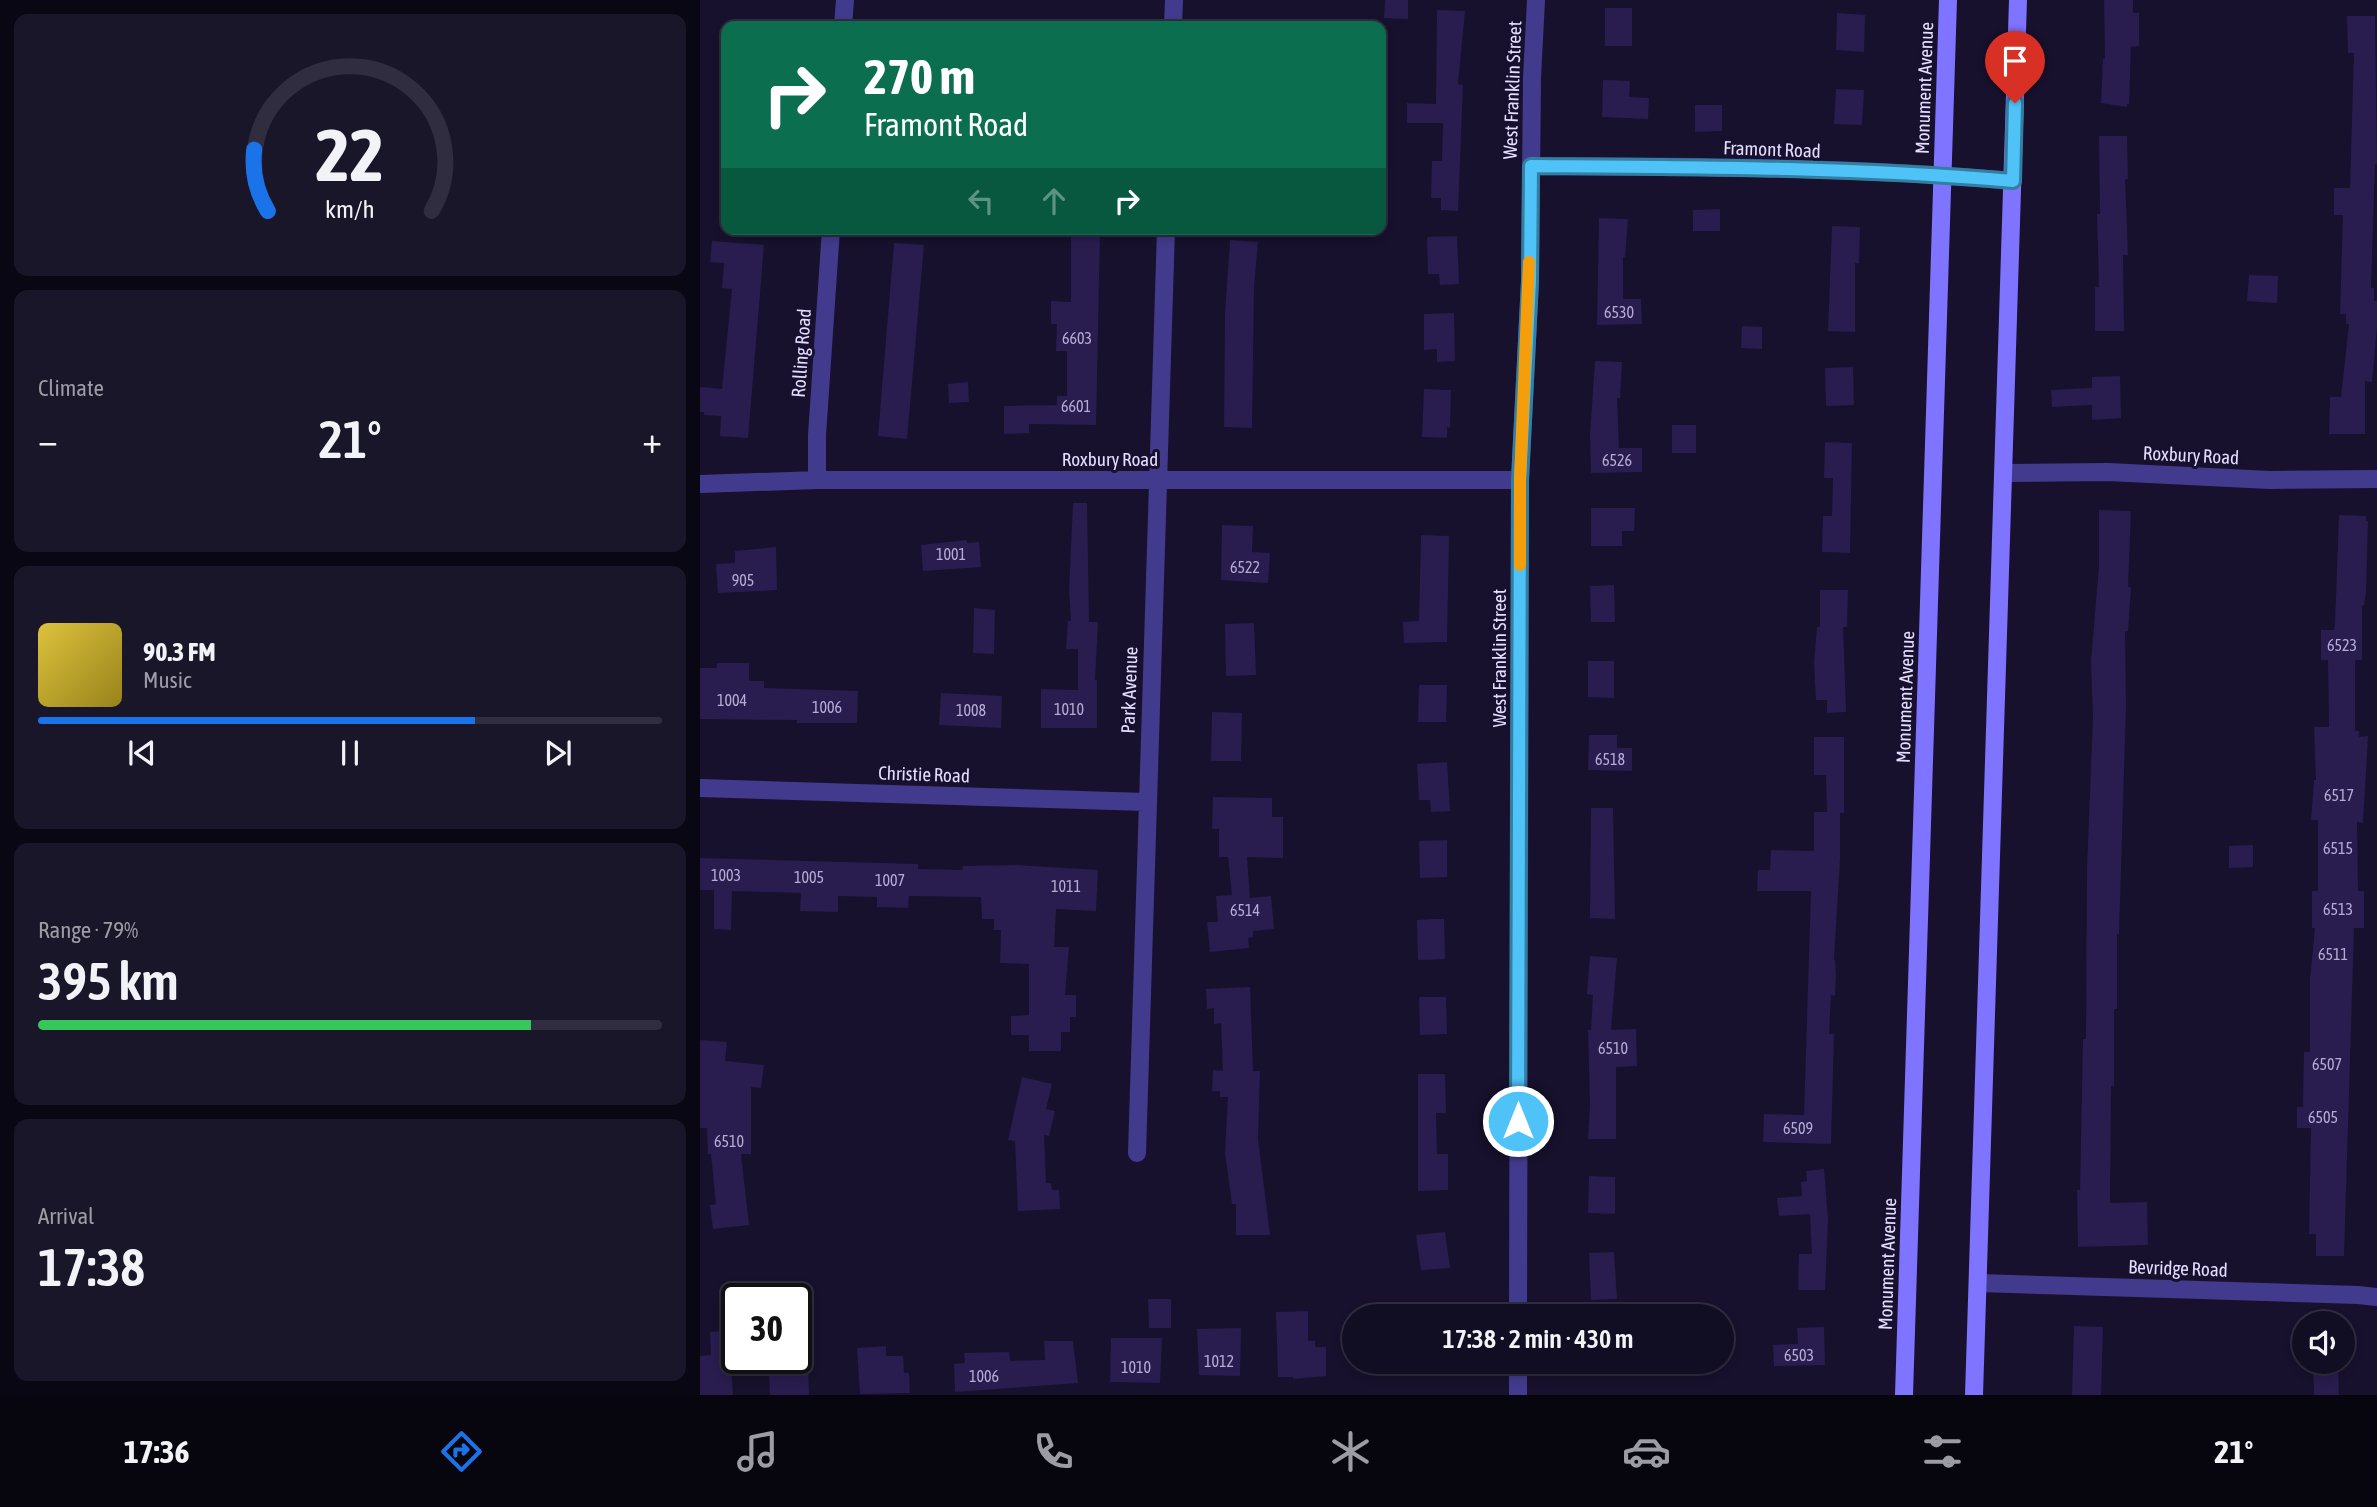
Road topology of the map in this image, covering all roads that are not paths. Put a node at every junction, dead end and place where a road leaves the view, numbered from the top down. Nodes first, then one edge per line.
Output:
1 (845, 0) edge
2 (1174, 0) edge
3 (1536, 0) edge
4 (1948, 0) edge
5 (2018, 0) edge
6 (843, 21) edge
7 (1173, 21) edge
8 (1531, 166) junction
9 (1942, 174) junction
10 (2013, 181) junction
11 (831, 235) edge
12 (1166, 235) edge
13 (2003, 473) junction
14 (2377, 479) edge
15 (817, 480) junction
16 (1157, 480) junction
17 (1520, 480) junction
18 (700, 484) edge
19 (700, 788) edge
20 (1146, 802) junction
21 (1137, 1153) dead end
22 (1978, 1283) junction
23 (2377, 1297) edge
24 (1518, 1304) edge
25 (1518, 1374) edge
26 (1518, 1395) edge
27 (1904, 1395) edge
28 (1974, 1395) edge

1 - 6 street
2 - 7 street
3 - 8 street, West Franklin Street
4 - 9 street, Monument Avenue
5 - 10 street
8 - 9 street, Framont Road
8 - 17 street, West Franklin Street
9 - 10 street, Framont Road
9 - 27 street, Monument Avenue
10 - 13 street
11 - 15 street, Rolling Road
12 - 16 street, Park Avenue
13 - 14 street, Roxbury Road
13 - 22 street
15 - 16 street, Roxbury Road
15 - 18 street, Roxbury Road
16 - 17 street, Roxbury Road
16 - 20 street, Park Avenue
17 - 24 street, West Franklin Street
19 - 20 street, Christie Road
20 - 21 street, Park Avenue
22 - 23 street, Bevridge Road
22 - 28 street
25 - 26 street

